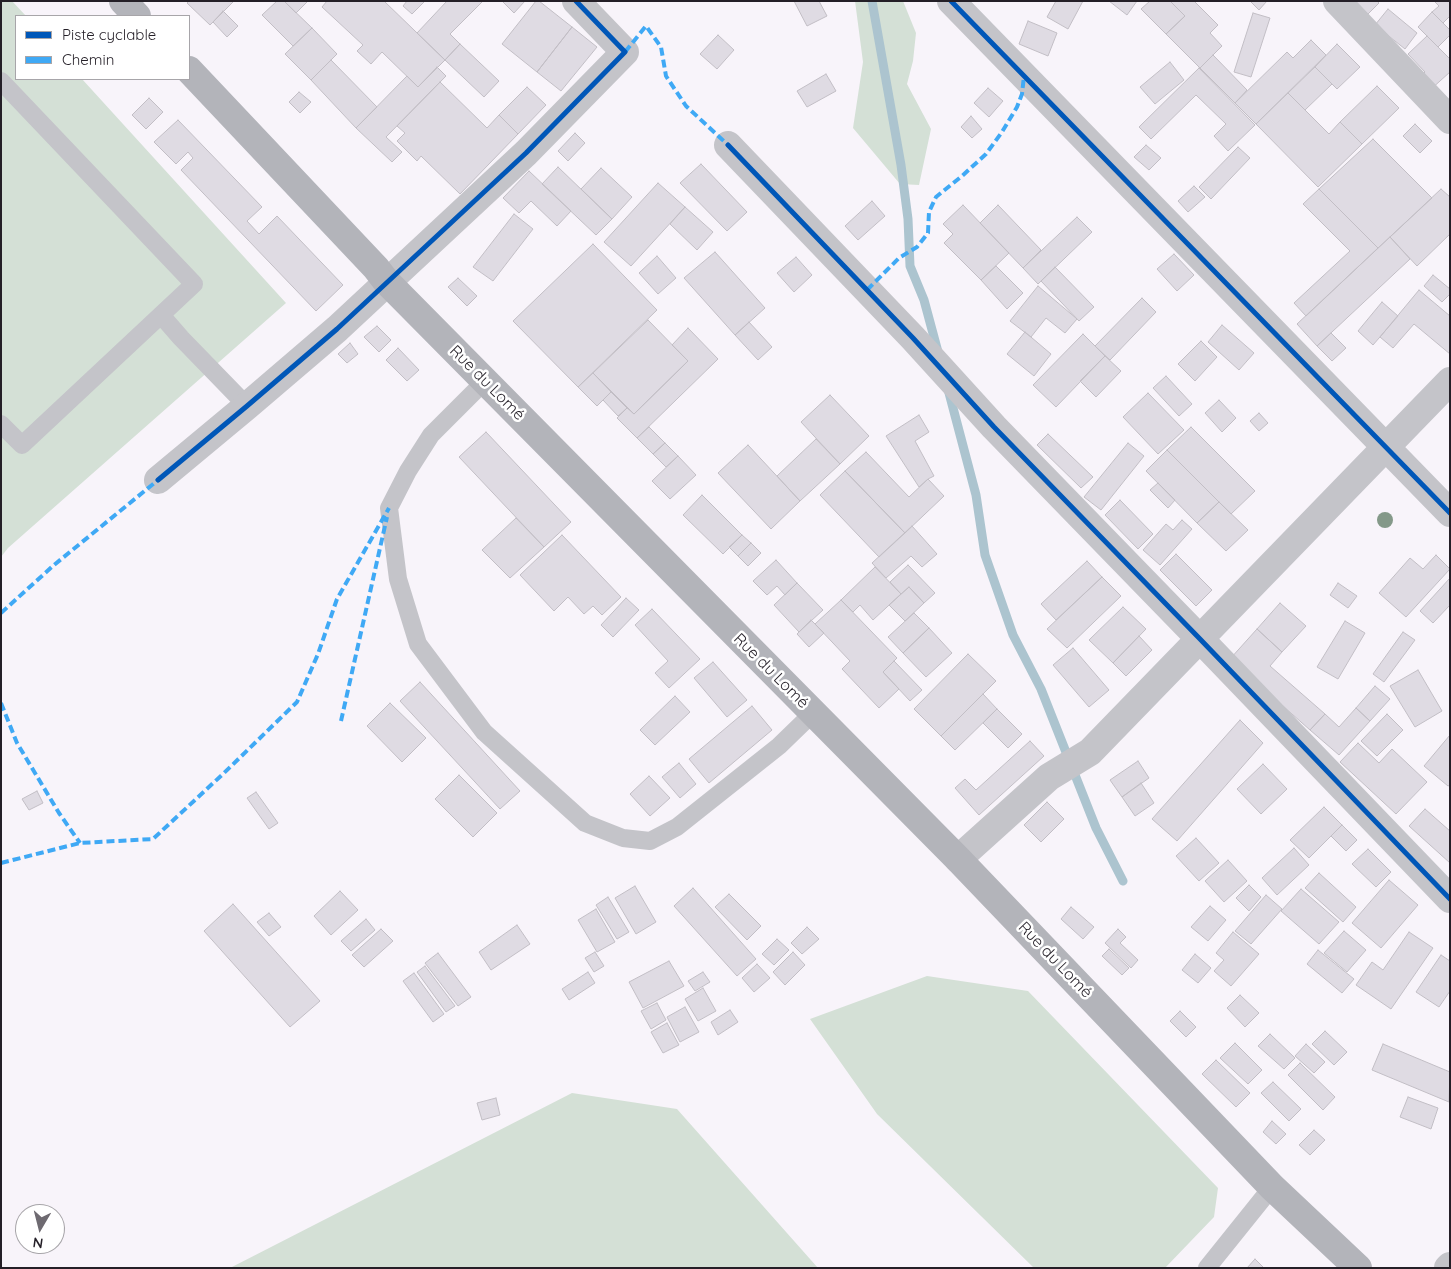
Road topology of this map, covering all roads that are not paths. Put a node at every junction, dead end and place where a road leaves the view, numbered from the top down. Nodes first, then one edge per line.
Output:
1 (123, 1) edge
2 (576, 1) edge
3 (950, 1) edge
4 (1337, 1) edge
5 (136, 15) edge
6 (190, 71) edge
7 (1, 81) edge
8 (1450, 120) edge
9 (728, 145) dead end
10 (386, 282) junction
11 (161, 315) junction
12 (485, 381) junction
13 (1450, 381) edge
14 (247, 406) junction
15 (1, 424) edge
16 (1386, 447) junction
17 (158, 480) dead end
18 (1450, 513) edge
19 (1200, 638) junction
20 (813, 713) junction
21 (958, 859) junction
22 (1450, 899) edge
23 (1272, 1187) junction
24 (1207, 1268) edge
25 (1358, 1268) edge

1 - 5 main road
2 - 10 street
3 - 16 street
4 - 8 street
6 - 10 main road, Rue du Lomé
7 - 11 lane
9 - 19 street
10 - 12 main road, Rue du Lomé
10 - 14 street
11 - 14 lane
11 - 15 lane
12 - 20 main road, Rue du Lomé
12 - 20 lane
13 - 16 street
14 - 17 street
16 - 18 street
16 - 19 street
19 - 21 street
19 - 22 street
20 - 21 main road, Rue du Lomé
21 - 23 main road, Rue du Lomé
23 - 24 lane
23 - 25 main road, Rue du Lomé

